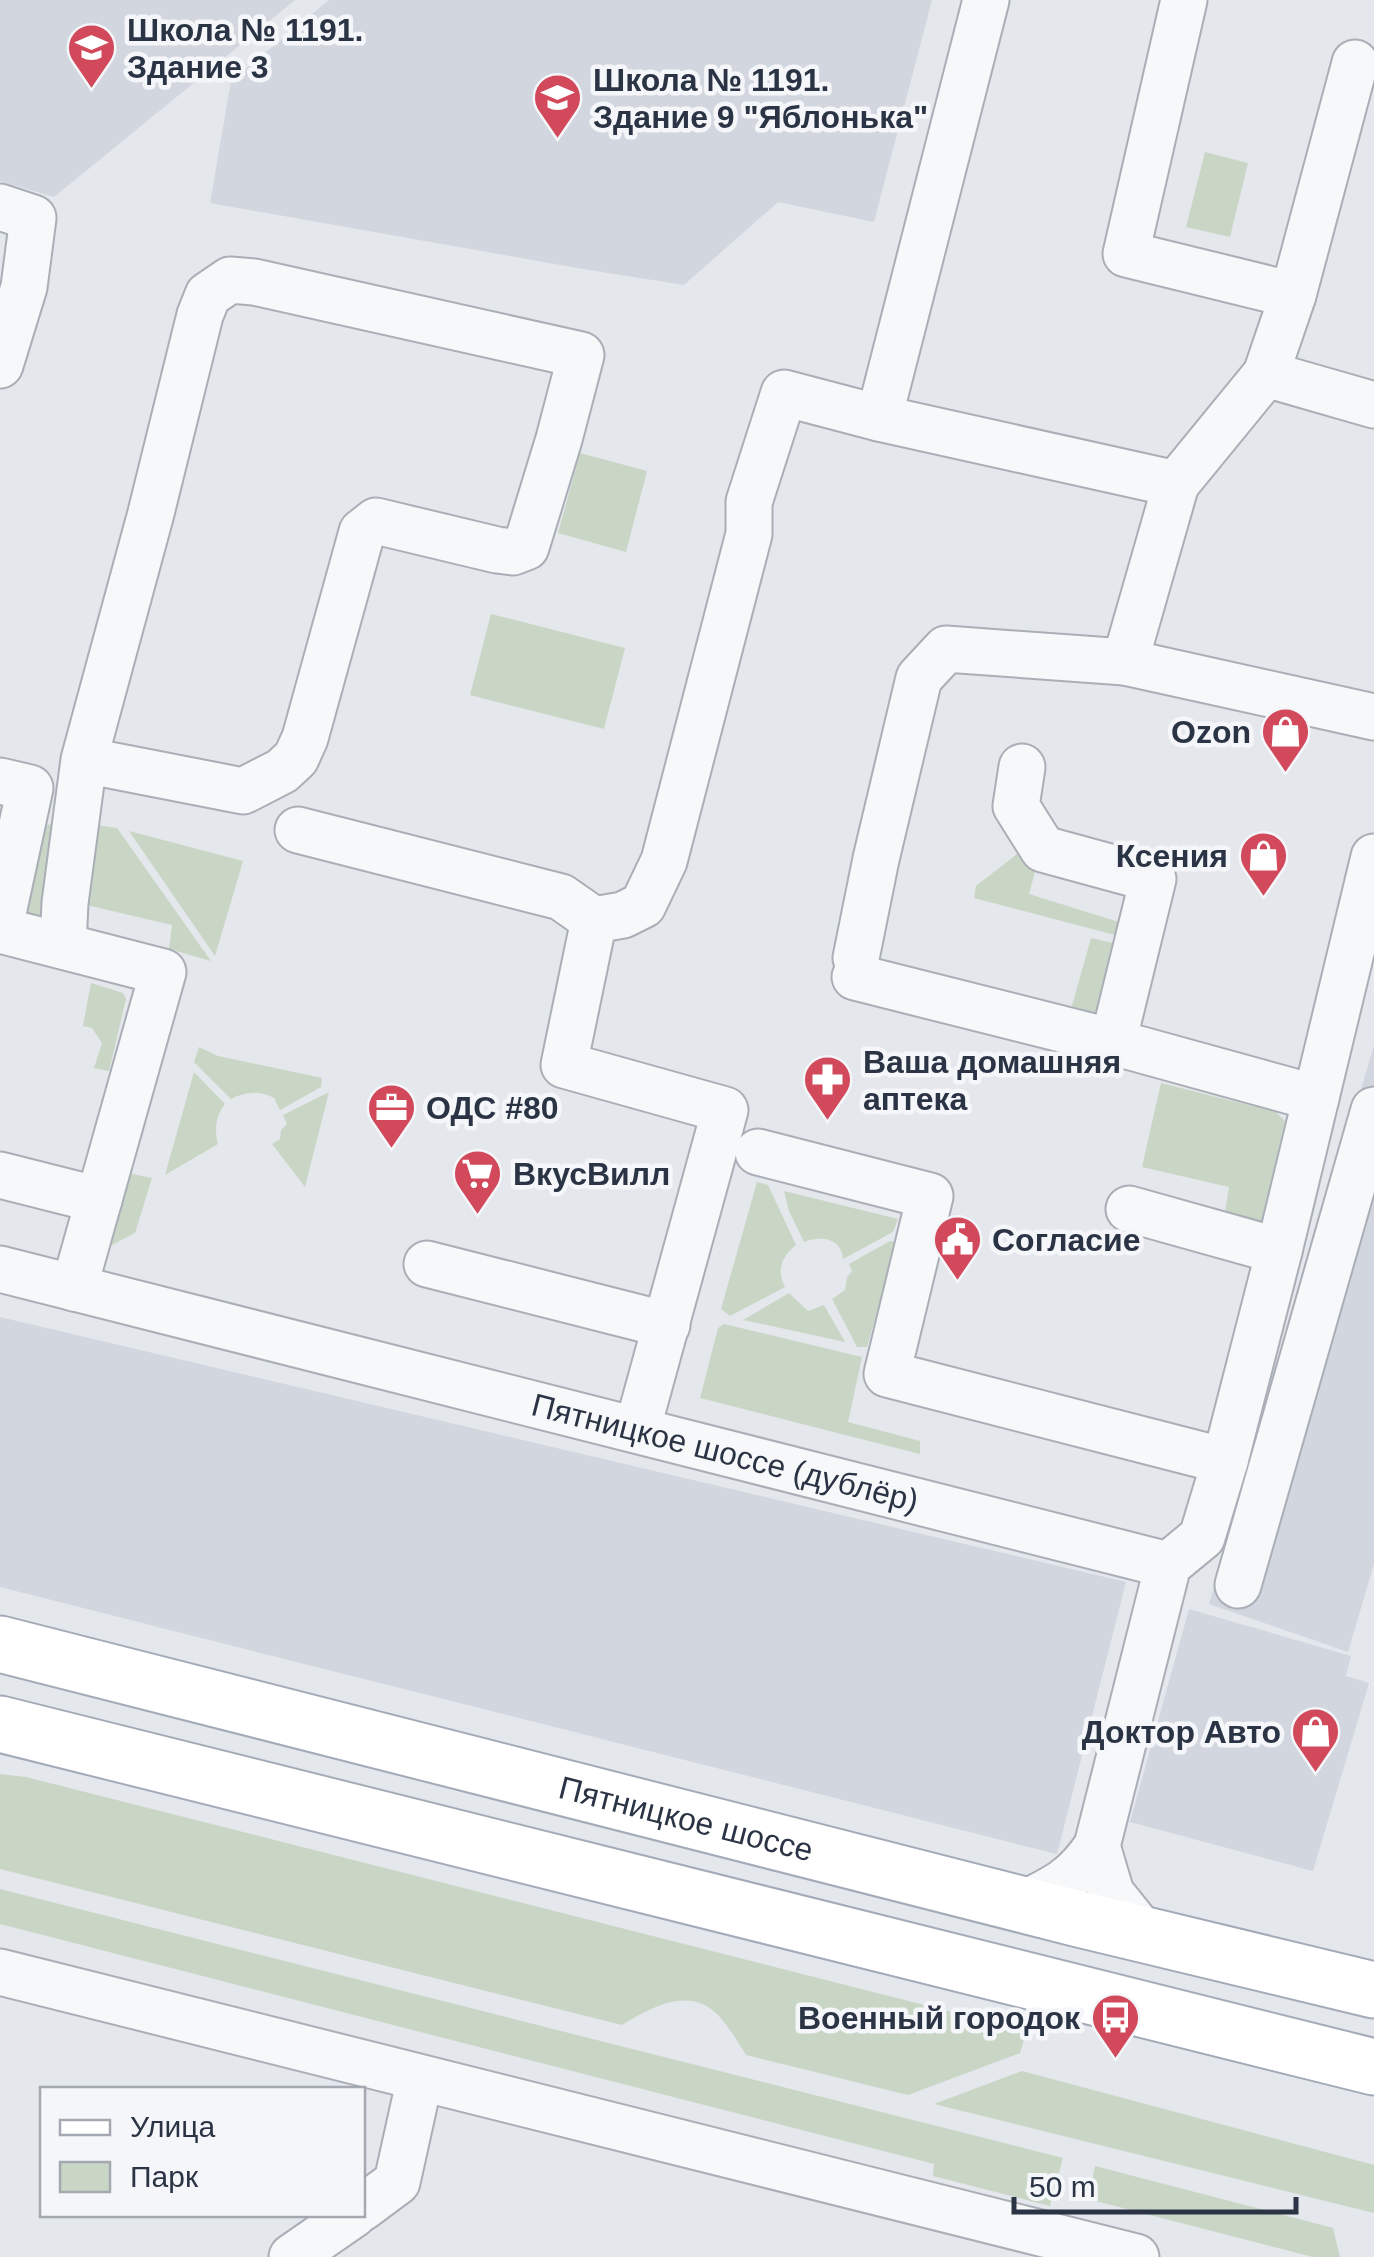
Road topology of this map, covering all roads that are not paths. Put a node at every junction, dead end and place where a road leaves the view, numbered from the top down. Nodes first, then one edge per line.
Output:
1 (986, 0) edge
2 (1184, 0) edge
3 (1355, 63) dead end
4 (0, 208) edge
5 (1292, 295) junction
6 (0, 365) edge
7 (1266, 374) junction
8 (1374, 405) edge
9 (879, 418) junction
10 (1176, 484) junction
11 (1126, 662) junction
12 (1374, 718) edge
13 (84, 760) junction
14 (1022, 767) dead end
15 (0, 780) edge
16 (298, 830) dead end
17 (1374, 857) edge
18 (594, 920) junction
19 (0, 928) edge
20 (63, 946) junction
21 (1112, 1042) junction
22 (1316, 1098) junction
23 (1374, 1110) edge
24 (758, 1152) dead end
25 (0, 1175) edge
26 (99, 1200) junction
27 (1129, 1209) dead end
28 (1279, 1252) junction
29 (427, 1264) dead end
30 (0, 1269) edge
31 (74, 1288) junction
32 (667, 1325) junction
33 (637, 1430) junction
34 (1224, 1461) junction
35 (1168, 1564) junction
36 (1238, 1585) dead end
37 (0, 1644) edge
38 (0, 1724) edge
39 (1097, 1846) junction
40 (1023, 1904) junction
41 (1144, 1934) junction
42 (0, 1972) edge
43 (1374, 1990) edge
44 (1374, 2067) edge
45 (420, 2078) junction
46 (365, 2206) edge
47 (350, 2217) edge
48 (292, 2257) edge
49 (1136, 2257) edge

1 - 9 street
2 - 5 street
3 - 5 street
4 - 6 street
5 - 7 street
7 - 8 street
7 - 10 street
9 - 10 street
9 - 18 street
10 - 11 street
11 - 12 street
11 - 21 street
13 - 13 street
13 - 20 street
14 - 21 street
15 - 19 street
16 - 18 street
17 - 22 street
18 - 32 street
19 - 20 street
20 - 26 street
21 - 22 street
22 - 28 street
23 - 36 street
24 - 34 street
25 - 26 street
26 - 31 street
27 - 28 street
28 - 34 street
29 - 32 street
30 - 31 street, Пятницкое шоссе (дублёр)
31 - 33 street, Пятницкое шоссе (дублёр)
32 - 33 street
33 - 35 street, Пятницкое шоссе (дублёр)
34 - 35 street
35 - 39 street
37 - 40 main road, Пятницкое шоссе
38 - 44 main road
39 - 40 street
39 - 41 street
40 - 41 main road, Пятницкое шоссе
41 - 43 main road, Пятницкое шоссе
42 - 45 street
45 - 46 street
45 - 49 street
47 - 48 street

